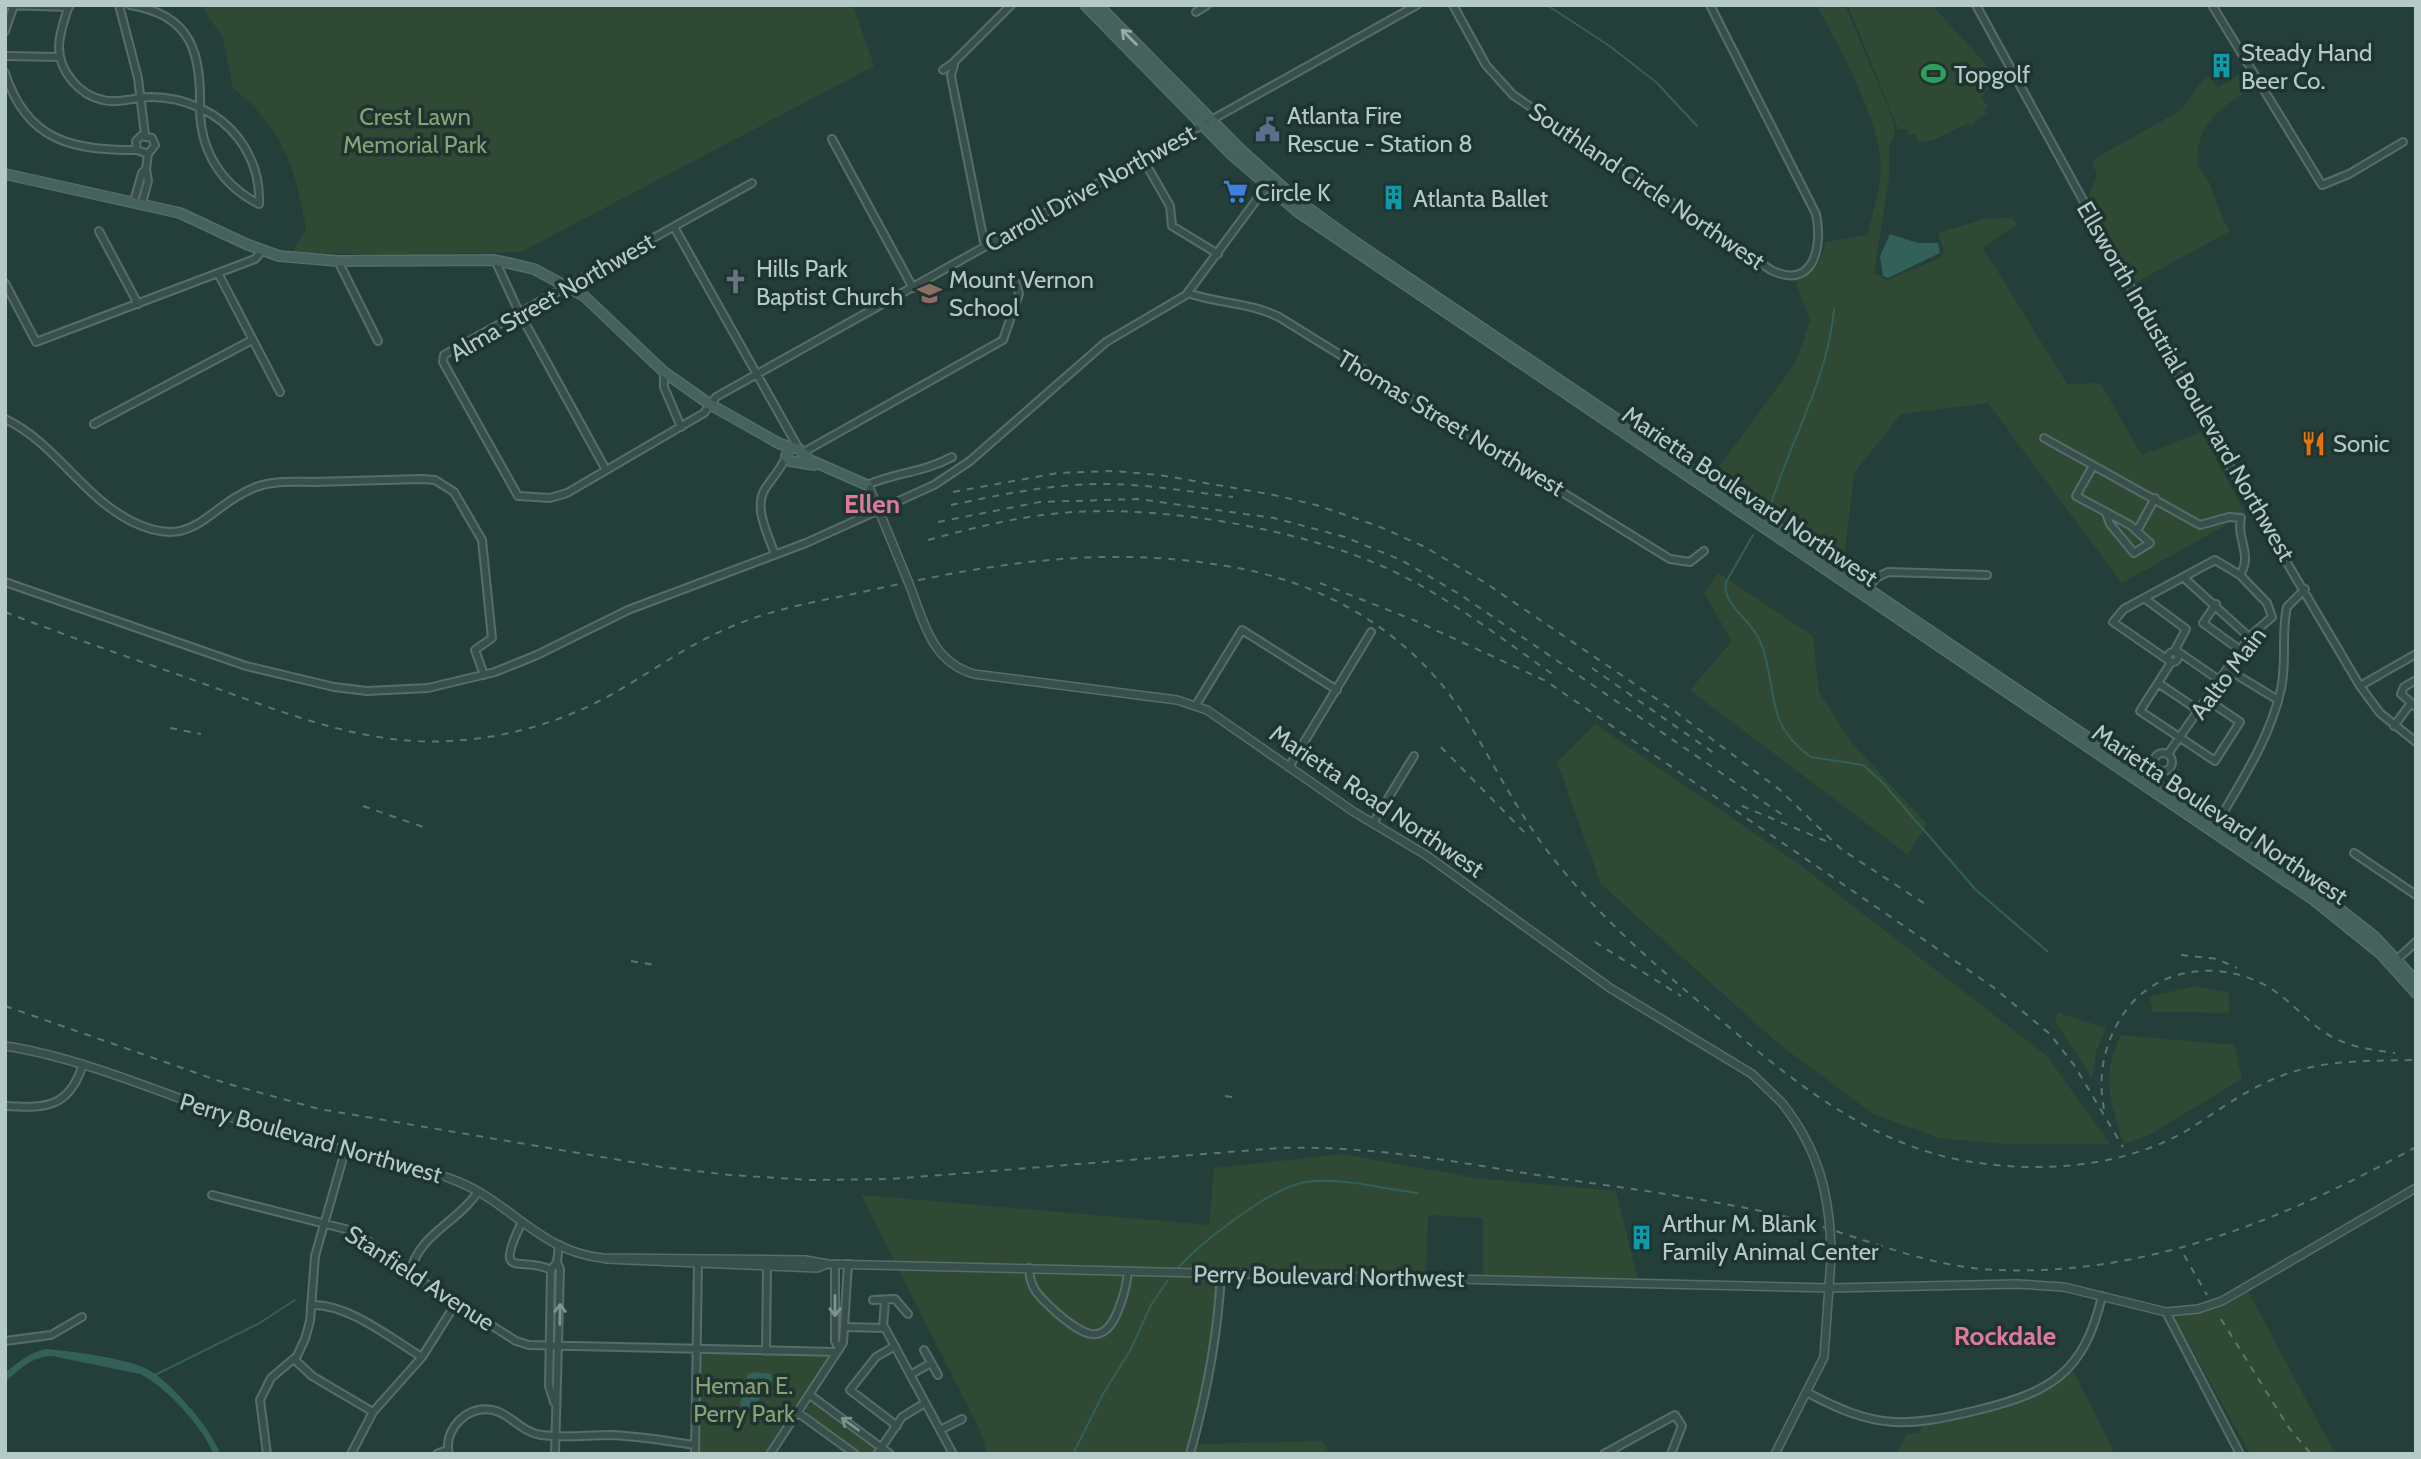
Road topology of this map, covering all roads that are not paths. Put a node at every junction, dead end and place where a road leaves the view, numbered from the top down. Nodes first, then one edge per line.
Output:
1 (5, 5) edge
2 (119, 5) edge
3 (131, 5) edge
4 (1011, 5) edge
5 (1085, 5) edge
6 (1098, 5) edge
7 (1207, 5) edge
8 (1417, 5) edge
9 (1453, 5) edge
10 (1710, 5) edge
11 (1976, 5) edge
12 (2212, 5) edge
13 (14, 6) edge
14 (69, 6) edge
15 (157, 9) edge
16 (1196, 12) dead end
17 (5, 31) edge
18 (5, 56) edge
19 (60, 57) junction
20 (960, 57) junction
21 (943, 71) dead end
22 (5, 74) edge
23 (142, 98) junction
24 (200, 108) junction
25 (1207, 123) junction
26 (145, 135) junction
27 (832, 139) dead end
28 (2403, 142) dead end
29 (137, 150) junction
30 (148, 155) junction
31 (1143, 159) junction
32 (5, 174) edge
33 (1269, 182) junction
34 (752, 183) dead end
35 (138, 202) junction
36 (676, 226) junction
37 (99, 231) dead end
38 (985, 247) junction
39 (262, 251) junction
40 (1218, 254) junction
41 (495, 260) junction
42 (338, 261) junction
43 (218, 273) junction
44 (5, 283) edge
45 (1016, 283) dead end
46 (569, 286) junction
47 (913, 288) junction
48 (1188, 293) junction
49 (138, 304) junction
50 (519, 312) junction
51 (252, 340) junction
52 (378, 341) dead end
53 (664, 372) junction
54 (757, 374) junction
55 (280, 392) dead end
56 (711, 405) junction
57 (5, 419) edge
58 (94, 424) dead end
59 (681, 427) junction
60 (2044, 438) dead end
61 (794, 452) junction
62 (951, 457) dead end
63 (2093, 466) junction
64 (606, 470) junction
65 (868, 487) junction
66 (550, 498) joint
67 (2155, 498) junction
68 (2255, 506) junction
69 (2106, 513) junction
70 (2241, 518) junction
71 (2137, 531) junction
72 (1704, 551) dead end
73 (775, 555) junction
74 (1987, 575) dead end
75 (2240, 575) junction
76 (2183, 577) junction
77 (5, 582) edge
78 (2305, 589) junction
79 (1865, 592) junction
80 (2144, 598) junction
81 (2216, 604) junction
82 (1371, 632) dead end
83 (2249, 637) junction
84 (2240, 650) junction
85 (2176, 651) junction
86 (2416, 654) edge
87 (2169, 662) junction
88 (2227, 669) junction
89 (484, 675) junction
90 (2219, 680) junction
91 (2416, 680) edge
92 (2158, 683) junction
93 (2360, 686) junction
94 (1337, 690) junction
95 (2206, 699) junction
96 (2278, 700) junction
97 (1196, 705) junction
98 (2413, 705) edge
99 (2198, 710) junction
100 (2393, 726) junction
101 (2179, 738) junction
102 (2416, 741) edge
103 (2168, 754) junction
104 (1414, 756) dead end
105 (1289, 767) junction
106 (2160, 770) junction
107 (2151, 781) junction
108 (1373, 823) junction
109 (2214, 828) junction
110 (2354, 853) dead end
111 (2416, 895) edge
112 (2416, 942) edge
113 (2394, 962) junction
114 (2416, 981) edge
115 (2416, 993) edge
116 (5, 1046) edge
117 (82, 1067) junction
118 (5, 1106) edge
119 (345, 1151) junction
120 (2416, 1188) edge
121 (478, 1193) junction
122 (212, 1195) dead end
123 (324, 1222) junction
124 (521, 1224) junction
125 (559, 1245) junction
126 (698, 1261) junction
127 (557, 1262) junction
128 (832, 1264) junction
129 (848, 1264) junction
130 (767, 1265) junction
131 (1029, 1268) junction
132 (551, 1270) junction
133 (1128, 1271) junction
134 (1221, 1273) junction
135 (410, 1274) junction
136 (1830, 1288) junction
137 (2102, 1296) junction
138 (873, 1300) dead end
139 (886, 1300) junction
140 (456, 1303) junction
141 (311, 1305) junction
142 (2166, 1312) junction
143 (908, 1314) dead end
144 (82, 1317) dead end
145 (846, 1327) junction
146 (883, 1328) junction
147 (5, 1341) edge
148 (895, 1346) junction
149 (549, 1347) junction
150 (559, 1347) junction
151 (697, 1349) junction
152 (838, 1350) junction
153 (924, 1350) dead end
154 (766, 1351) junction
155 (422, 1357) junction
156 (294, 1359) junction
157 (931, 1363) junction
158 (910, 1375) junction
159 (938, 1375) dead end
160 (1808, 1393) junction
161 (810, 1395) junction
162 (925, 1403) junction
163 (555, 1406) junction
164 (373, 1412) junction
165 (797, 1412) junction
166 (962, 1419) dead end
167 (897, 1426) junction
168 (940, 1430) junction
169 (556, 1434) junction
170 (695, 1445) junction
171 (879, 1451) edge
172 (448, 1452) edge
173 (1613, 1452) edge
174 (267, 1454) edge
175 (351, 1454) edge
176 (438, 1454) edge
177 (555, 1454) edge
178 (695, 1454) edge
179 (770, 1454) edge
180 (855, 1454) edge
181 (890, 1454) edge
182 (953, 1454) edge
183 (1190, 1454) edge
184 (1604, 1454) edge
185 (1671, 1454) edge
186 (1775, 1454) edge
187 (2240, 1454) edge

1 - 13 street
2 - 23 street
3 - 15 street
4 - 20 street
5 - 25 main road
25 -> 6 main road
7 - 16 street
8 - 25 street, Carroll Drive Northwest
9 - 10 street, Southland Circle Northwest
11 - 68 street, Ellsworth Industrial Boulevard Northwest
12 - 28 street
13 - 14 street
13 - 17 street
14 - 19 street
15 - 24 street
18 - 19 street
19 - 23 street
20 - 21 street
20 - 38 street
22 - 29 street
23 - 24 street
23 - 26 street
24 - 24 street
25 - 31 street, Carroll Drive Northwest
25 - 33 main road
26 - 29 street
26 - 30 street
27 - 47 street
29 - 30 street
30 - 35 street
31 - 38 street, Carroll Drive Northwest
31 - 40 street
32 - 35 main road
33 - 40 street
33 - 79 main road
34 - 36 street, Alma Street Northwest
35 - 39 main road
36 - 46 street, Alma Street Northwest
36 - 54 street
37 - 49 street
38 - 47 street, Carroll Drive Northwest
39 - 42 main road
39 - 43 street
40 - 48 street
41 - 42 main road
41 - 46 main road
41 - 50 street
42 - 52 street
43 - 49 street
43 - 51 street
44 - 49 street
45 - 61 street
46 - 50 street, Alma Street Northwest
46 - 53 main road
47 - 54 street, Carroll Drive Northwest
48 - 72 street, Thomas Street Northwest
48 - 73 street
50 - 64 street
50 - 66 street, Alma Street Northwest
51 - 55 street
51 - 58 street
53 - 56 main road
53 - 59 street
54 - 56 street, Carroll Drive Northwest
54 - 61 street
56 - 59 street, Carroll Drive Northwest
56 - 61 main road
57 - 89 street
59 - 64 street, Carroll Drive Northwest
60 - 63 street
61 - 65 main road
61 - 73 street
62 - 65 street
63 - 67 street
63 - 69 street
64 - 66 street, Carroll Drive Northwest
65 - 97 street, Marietta Road Northwest, bridge
67 - 70 street
67 - 71 street
68 - 70 street
68 - 78 street, Ellsworth Industrial Boulevard Northwest
69 - 71 street
69 - 71 street
70 - 75 street
73 - 89 street
74 - 79 street
75 - 76 street
75 - 83 street, Aalto Main
76 - 80 street
76 - 81 street
77 - 89 street
78 - 93 street, Ellsworth Industrial Boulevard Northwest
78 - 96 street
79 - 107 main road
79 - 109 main road, Marietta Boulevard Northwest
80 - 85 street
80 - 87 street
81 - 83 street
81 - 84 street
82 - 94 street
83 - 84 street, Aalto Main
84 - 88 street, Aalto Main
85 - 87 street
85 - 90 street
86 - 93 street
87 - 92 street
88 - 90 street, Aalto Main
88 - 96 street
90 - 95 street, Aalto Main
91 - 98 street
92 - 99 street
92 - 101 street
93 - 100 street, Ellsworth Industrial Boulevard Northwest
94 - 97 street
94 - 105 street
95 - 99 street, Aalto Main
95 - 101 street
96 - 109 street
97 - 105 street, Marietta Road Northwest
98 - 100 street
99 - 101 street, Aalto Main
100 - 102 street, Ellsworth Industrial Boulevard Northwest
101 - 103 street, Aalto Main
103 - 106 street, Aalto Main
103 - 106 street, Aalto Main
104 - 108 street
105 - 108 street, Marietta Road Northwest
106 - 107 street, Aalto Main
107 - 109 main road
108 - 136 street, Marietta Road Northwest, bridge
109 - 113 main road
110 - 111 street
112 - 113 street
113 - 114 main road
113 - 115 main road
116 - 117 street, Perry Boulevard Northwest
117 - 118 street
117 - 119 street, Perry Boulevard Northwest
119 - 121 street, Perry Boulevard Northwest
119 - 123 street
120 - 142 street, Perry Boulevard Northwest
121 - 124 street, Perry Boulevard Northwest
121 - 135 street
122 - 123 street, Stanfield Avenue
123 - 135 street, Stanfield Avenue
123 - 141 street
124 - 125 street, Perry Boulevard Northwest
124 - 132 street
125 - 126 street, Perry Boulevard Northwest
125 - 127 street
126 - 128 street, Perry Boulevard Northwest
126 - 130 street, Perry Boulevard Northwest
126 - 151 street
127 - 132 street
150 -> 127 street
128 - 129 street, Perry Boulevard Northwest
128 - 130 street, Perry Boulevard Northwest
128 -> 152 street
129 - 131 street, Perry Boulevard Northwest
129 - 145 street
130 - 154 street
131 - 133 street, Perry Boulevard Northwest
131 - 133 street
132 - 149 street
133 - 134 street, Perry Boulevard Northwest
134 - 136 street, Perry Boulevard Northwest
134 - 183 street
135 - 140 street, Stanfield Avenue
136 - 137 street, Perry Boulevard Northwest
136 - 160 street, Marietta Road Northwest
137 - 142 street, Perry Boulevard Northwest
137 - 160 street
138 - 139 street
139 - 143 street
139 - 146 street
140 - 149 street, Stanfield Avenue
140 - 155 street
141 - 155 street
141 - 156 street
142 - 187 street
144 - 147 street
145 - 146 street
145 - 152 street
146 - 148 street
148 - 158 street
148 - 167 street
149 - 150 street, Stanfield Avenue
149 - 163 street
150 - 151 street, Stanfield Avenue
150 - 163 street
151 - 154 street, Stanfield Avenue
151 - 170 street
152 - 154 street, Stanfield Avenue
152 - 161 street
153 - 157 street
155 - 164 street
156 - 164 street
156 - 174 street
157 - 158 street
157 - 159 street
158 - 162 street
160 - 186 street, Marietta Road Northwest
161 - 165 street
171 -> 161 street
162 - 167 street
162 - 168 street
163 - 169 street
164 - 175 street
165 - 179 street
165 - 180 street
166 - 168 street
167 - 171 street
168 - 182 street
169 - 170 street
169 - 172 street
169 - 177 street
170 - 178 street
171 - 181 street
172 - 176 street
173 - 184 street
173 - 185 street

